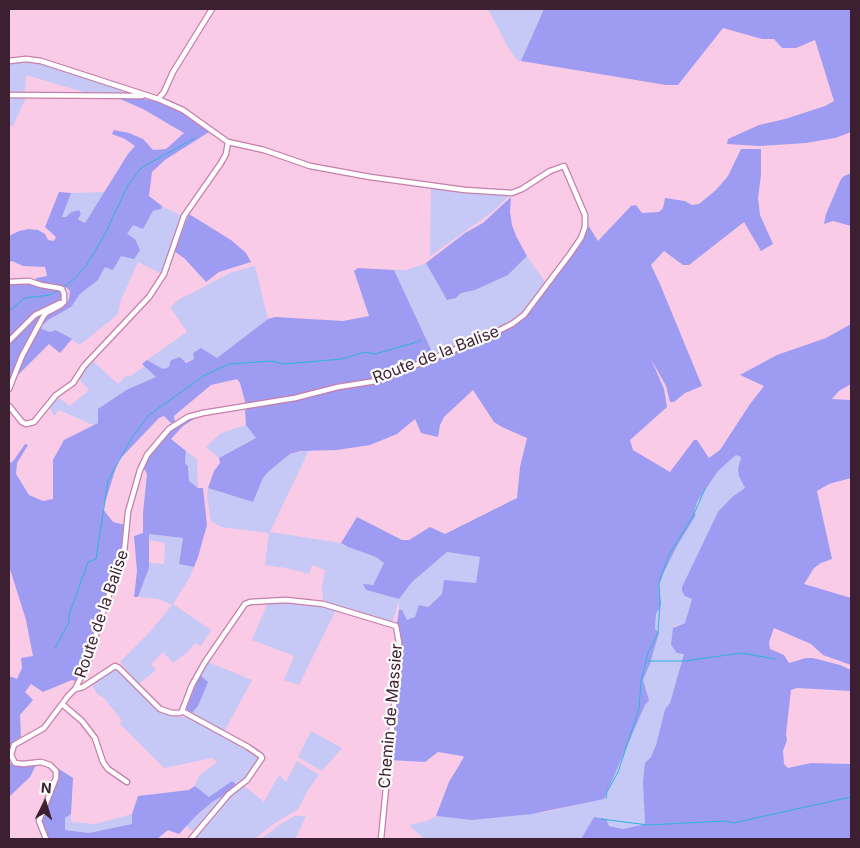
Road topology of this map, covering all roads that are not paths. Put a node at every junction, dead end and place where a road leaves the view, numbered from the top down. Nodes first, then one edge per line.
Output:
1 (212, 9) edge
2 (9, 61) edge
3 (9, 95) edge
4 (148, 97) junction
5 (158, 99) junction
6 (228, 142) junction
7 (9, 282) edge
8 (63, 300) junction
9 (9, 341) edge
10 (10, 383) edge
11 (9, 388) edge
12 (9, 406) edge
13 (75, 689) junction
14 (62, 704) junction
15 (182, 711) junction
16 (127, 782) dead end
17 (46, 839) edge
18 (191, 839) edge
19 (381, 839) edge

1 - 5 street
2 - 4 street
3 - 4 street
4 - 5 street
5 - 6 street
6 - 12 street
6 - 13 street, Route de la Balise
7 - 8 street
8 - 9 street
8 - 10 street
10 - 11 street
13 - 14 street
13 - 15 street
14 - 16 street
14 - 17 street
15 - 18 street
15 - 19 street, Chemin de Massier

